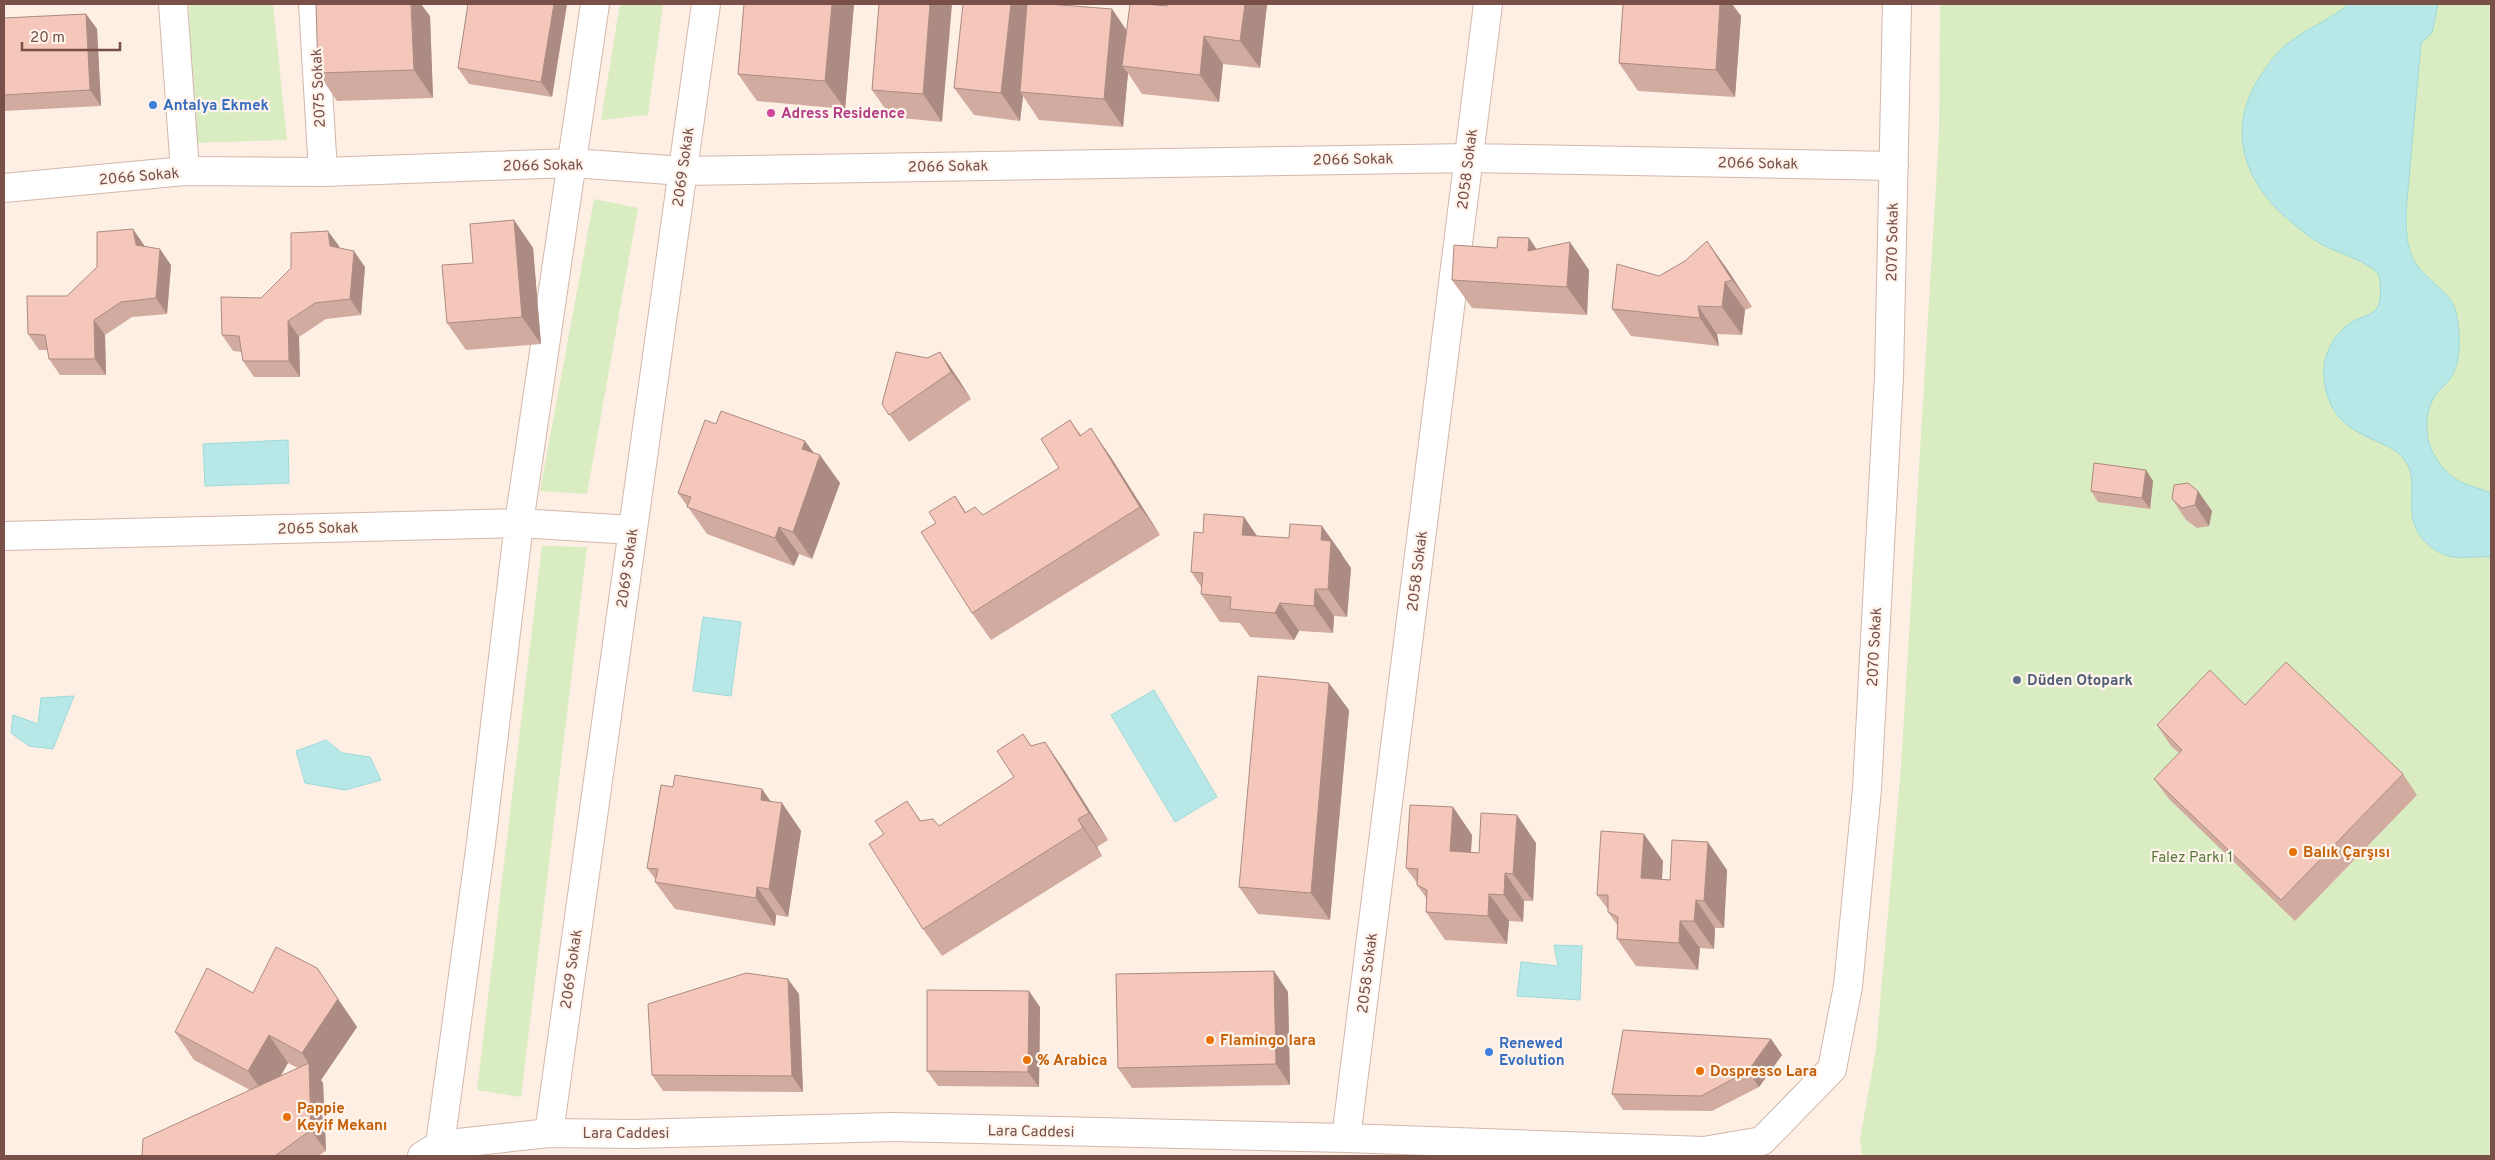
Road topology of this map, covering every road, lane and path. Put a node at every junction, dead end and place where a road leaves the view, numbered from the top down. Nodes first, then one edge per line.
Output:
1 (173, 4) edge
2 (313, 4) edge
3 (595, 4) edge
4 (706, 4) edge
5 (1488, 4) edge
6 (1896, 4) edge
7 (1468, 158) junction
8 (573, 163) junction
9 (1894, 166) junction
10 (185, 171) junction
11 (683, 171) junction
12 (323, 172) junction
13 (4, 188) edge
14 (519, 523) junction
15 (632, 530) junction
16 (4, 536) edge
17 (549, 1133) junction
18 (1346, 1138) junction
19 (1644, 1149) joint
20 (431, 1151) edge

1 - 10 street
2 - 12 street, 2075 Sokak
3 - 8 street
4 - 11 street, 2069 Sokak
5 - 7 street, 2058 Sokak
6 - 9 street, 2070 Sokak
7 - 9 street, 2066 Sokak
7 - 11 street, 2066 Sokak
7 - 18 street, 2058 Sokak
8 - 11 street, 2066 Sokak
8 - 12 street, 2066 Sokak
8 - 14 street
9 - 19 street, 2070 Sokak
10 - 12 street, 2066 Sokak
10 - 13 street, 2066 Sokak
11 - 15 street, 2069 Sokak
14 - 15 street, 2065 Sokak
14 - 16 street, 2065 Sokak
14 - 20 street
15 - 17 street, 2069 Sokak
17 - 18 street, Lara Caddesi
17 - 20 street, Lara Caddesi
18 - 19 street, Lara Caddesi

